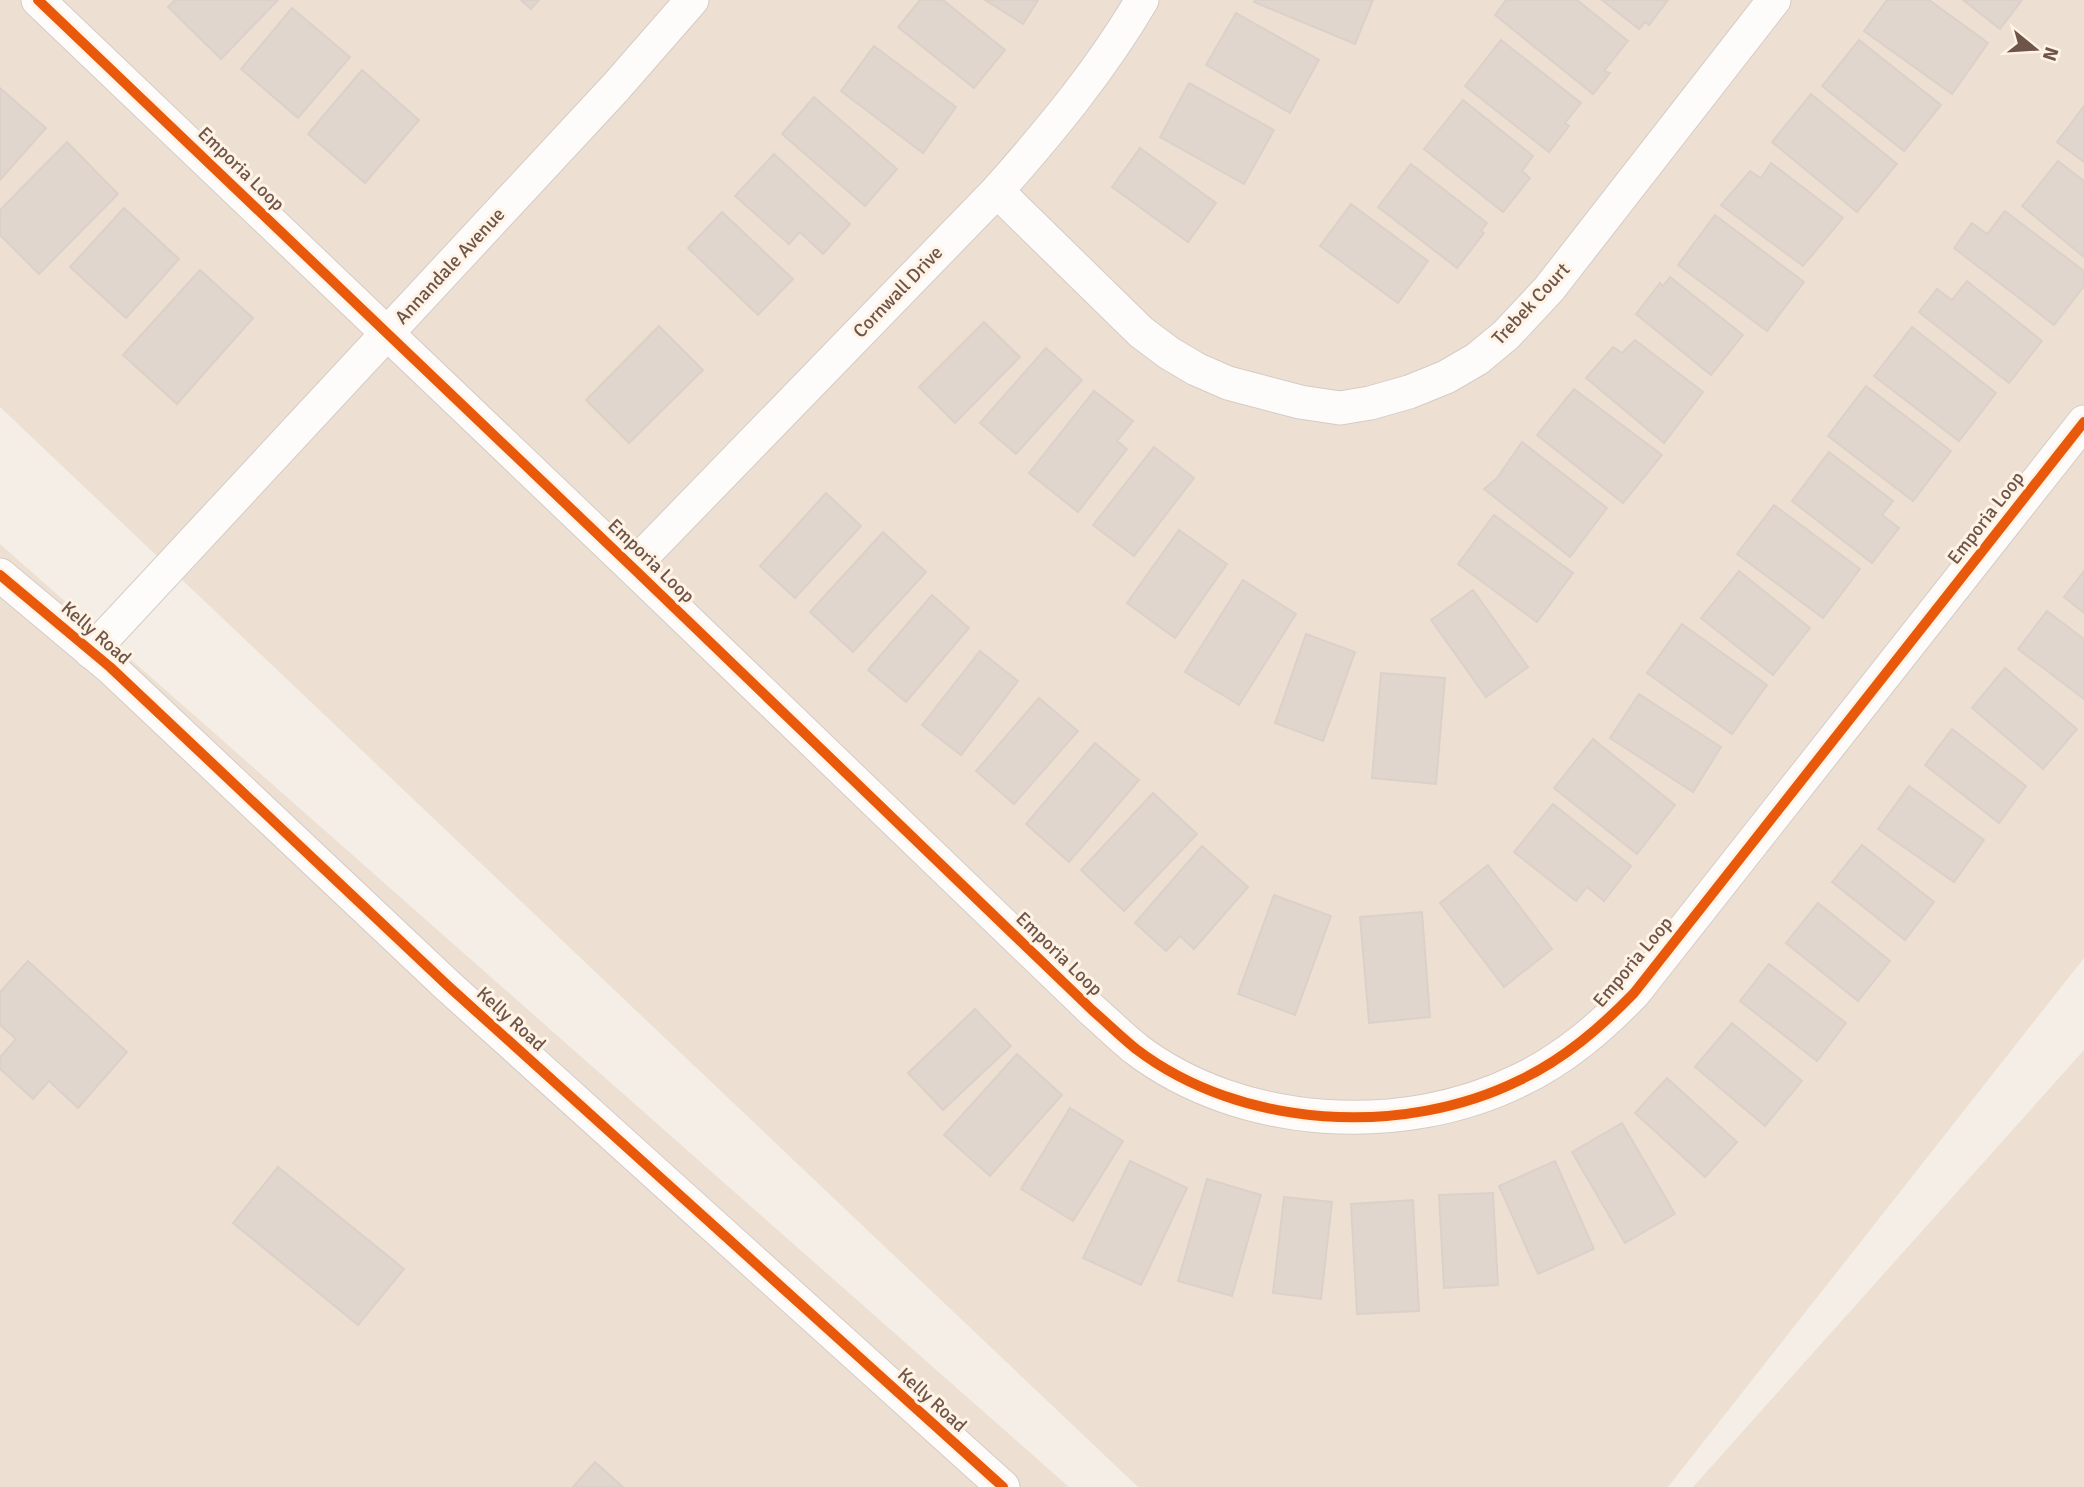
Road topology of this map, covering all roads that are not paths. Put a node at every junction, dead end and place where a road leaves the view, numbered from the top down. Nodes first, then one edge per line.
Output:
1 (38, 0) edge
2 (692, 0) edge
3 (1142, 0) edge
4 (1774, 0) edge
5 (996, 191) junction
6 (387, 333) junction
7 (2084, 422) edge
8 (632, 567) junction
9 (0, 575) edge
10 (91, 652) junction
11 (1003, 1487) edge

1 - 6 street, Emporia Loop
2 - 6 street, Annandale Avenue
3 - 5 street, Cornwall Drive
4 - 5 street, Trebek Court
5 - 8 street, Cornwall Drive
6 - 8 street, Emporia Loop
6 - 10 street, Annandale Avenue
7 - 8 street, Emporia Loop
9 - 10 street, Kelly Road
10 - 11 street, Kelly Road

